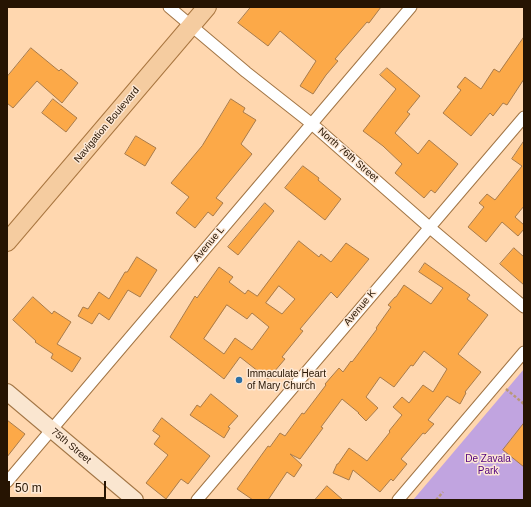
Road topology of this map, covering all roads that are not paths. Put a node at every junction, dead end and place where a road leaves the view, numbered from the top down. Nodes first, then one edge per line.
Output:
1 (169, 7) edge
2 (207, 7) edge
3 (411, 7) edge
4 (191, 26) junction
5 (524, 117) edge
6 (312, 124) junction
7 (429, 227) junction
8 (7, 242) edge
9 (524, 307) edge
10 (524, 352) edge
11 (7, 392) edge
12 (52, 429) junction
13 (7, 482) edge
14 (135, 500) edge
15 (197, 500) edge
16 (398, 500) edge

1 - 4 street, North 76th Street
2 - 4 main road, Navigation Boulevard
3 - 6 street, Avenue L
4 - 6 street, North 76th Street
4 - 8 main road, Navigation Boulevard
5 - 7 street, Avenue K
6 - 7 street, North 76th Street
6 - 12 street, Avenue L
7 - 9 street, North 76th Street
7 - 15 street, Avenue K
10 - 16 street
11 - 12 main road, 75th Street
12 - 13 street, Avenue L
12 - 14 main road, 75th Street

